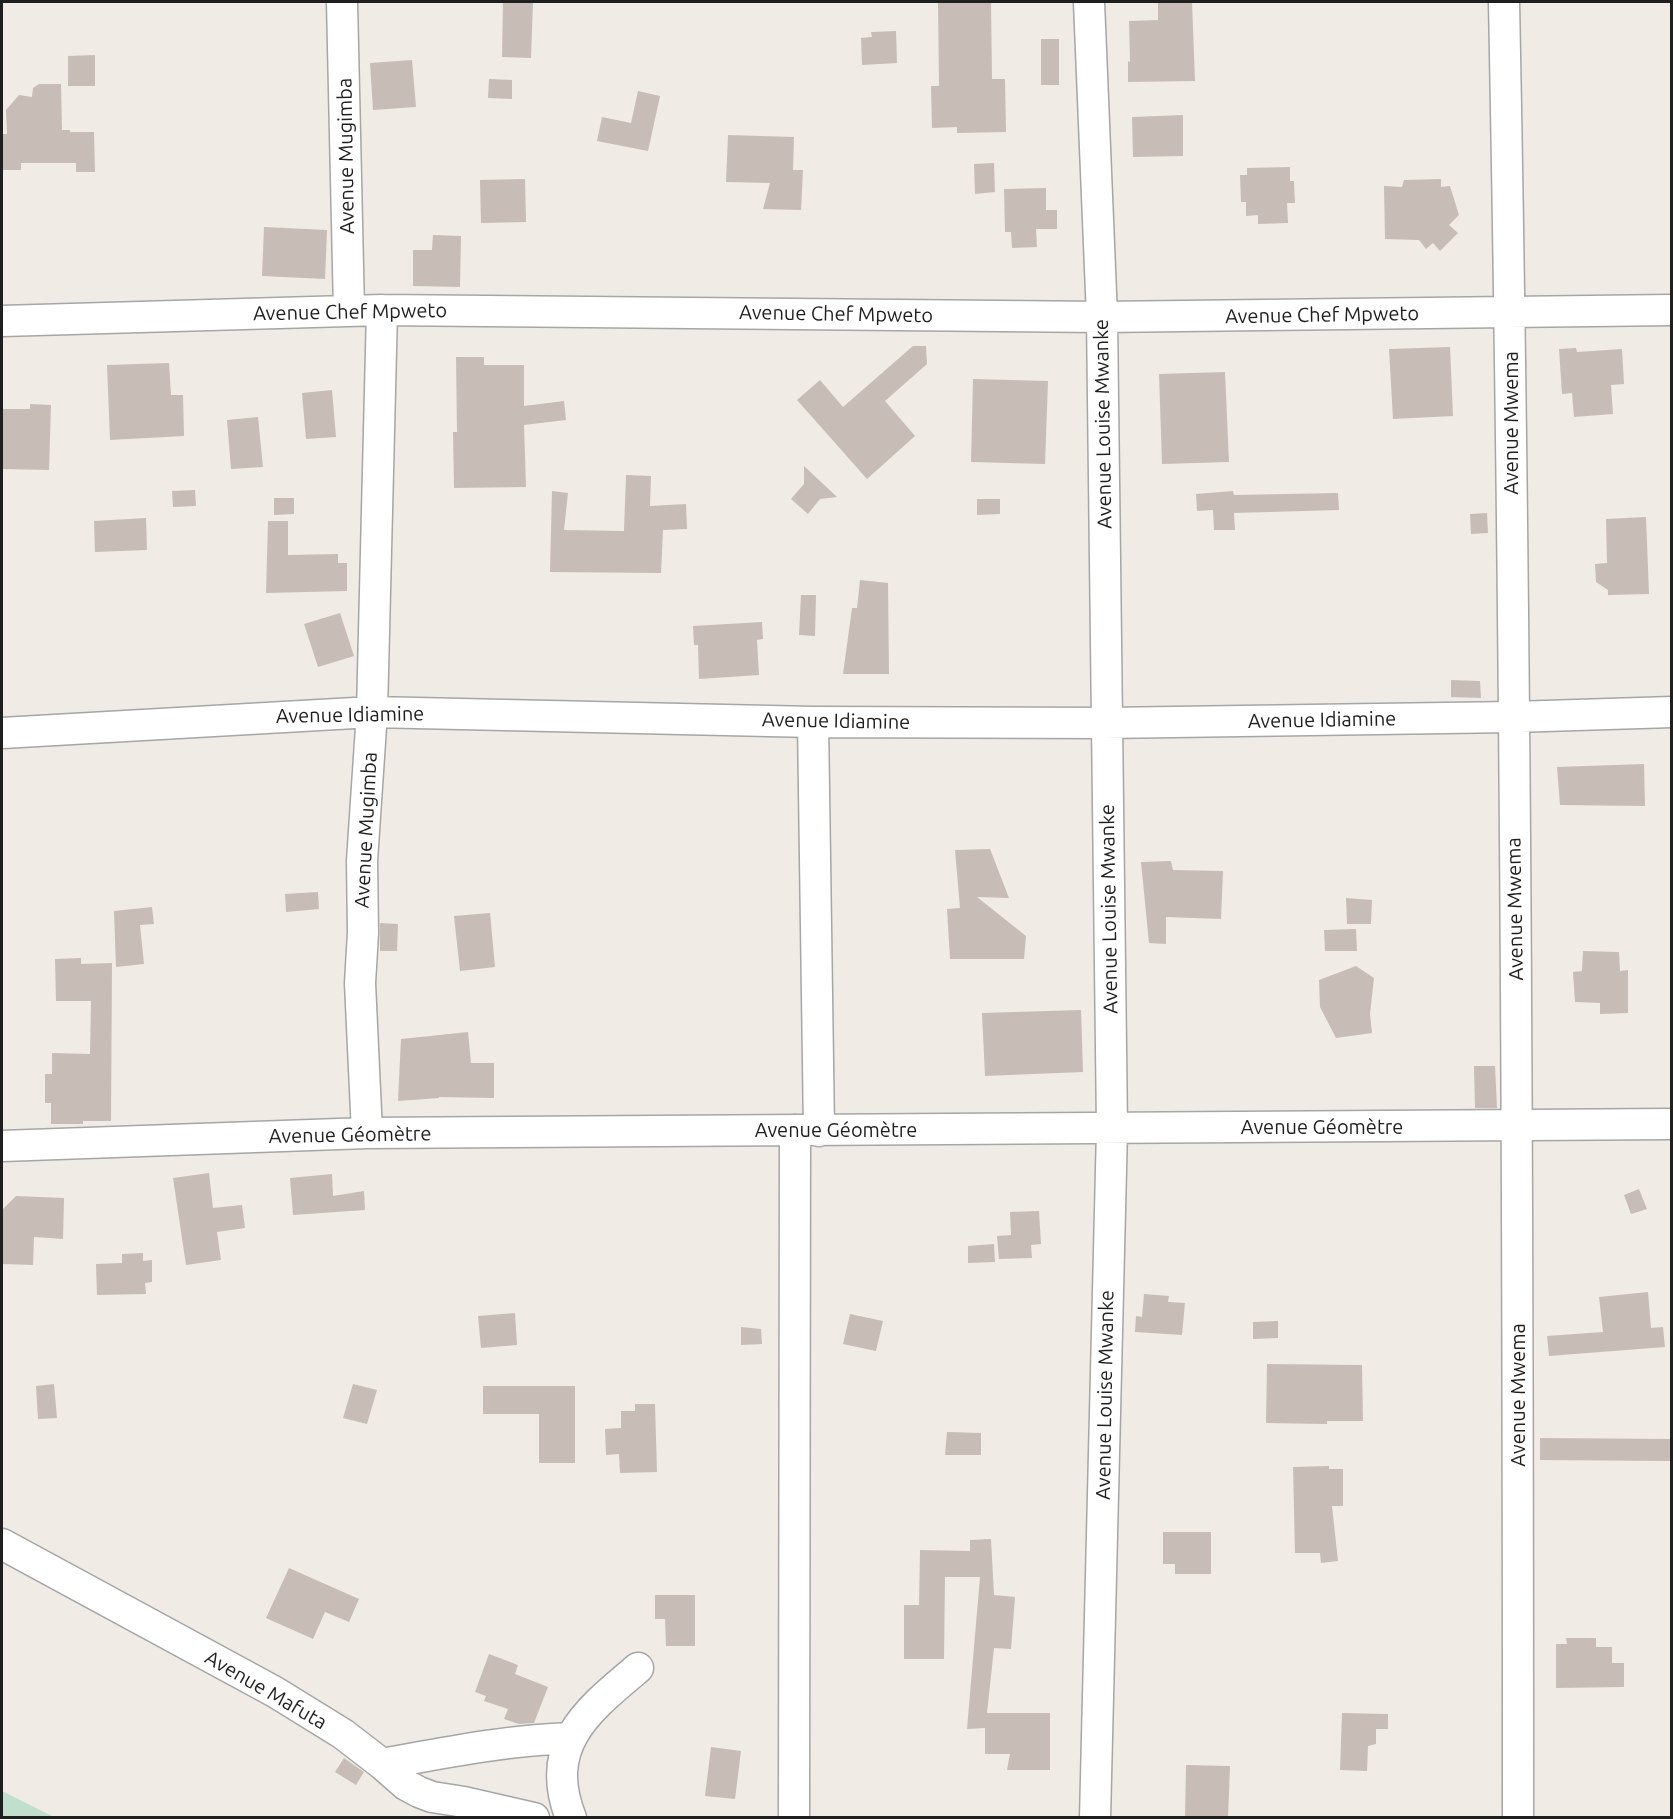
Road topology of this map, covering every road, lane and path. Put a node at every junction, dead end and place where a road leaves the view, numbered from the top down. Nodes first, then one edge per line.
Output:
1 (342, 2) edge
2 (1089, 2) edge
3 (1504, 2) edge
4 (382, 310) junction
5 (1671, 310) edge
6 (349, 311) junction
7 (1510, 312) junction
8 (1102, 317) junction
9 (2, 321) edge
10 (372, 712) junction
11 (1671, 712) edge
12 (1513, 717) junction
13 (813, 722) junction
14 (1106, 723) junction
15 (2, 733) edge
16 (1671, 1124) edge
17 (1518, 1125) junction
18 (1112, 1129) junction
19 (807, 1131) junction
20 (367, 1133) junction
21 (2, 1146) edge
22 (2, 1544) edge
23 (638, 1668) dead end
24 (571, 1738) junction
25 (382, 1764) junction
26 (534, 1818) edge
27 (570, 1818) edge
28 (794, 1818) edge
29 (1095, 1818) edge
30 (1518, 1818) edge

1 - 6 street, Avenue Mugimba
2 - 8 street, Avenue Louise Mwanke
3 - 7 street, Avenue Mwema
4 - 6 street, Avenue Chef Mpweto
4 - 8 street, Avenue Chef Mpweto
4 - 10 street, Avenue Mugimba
5 - 7 street, Avenue Chef Mpweto
6 - 9 street, Avenue Chef Mpweto
7 - 8 street, Avenue Chef Mpweto
7 - 12 street, Avenue Mwema
8 - 14 street, Avenue Louise Mwanke
10 - 13 street, Avenue Idiamine
10 - 15 street, Avenue Idiamine
10 - 20 street, Avenue Mugimba
11 - 12 street, Avenue Idiamine
12 - 14 street, Avenue Idiamine
12 - 17 street, Avenue Mwema
13 - 14 street, Avenue Idiamine
13 - 19 street
14 - 18 street, Avenue Louise Mwanke
16 - 17 street, Avenue Géomètre
17 - 18 street, Avenue Géomètre
17 - 30 street, Avenue Mwema
18 - 19 street, Avenue Géomètre
18 - 29 street, Avenue Louise Mwanke
19 - 20 street, Avenue Géomètre
19 - 28 street
20 - 21 street, Avenue Géomètre
22 - 25 street, Avenue Mafuta
23 - 24 street
24 - 25 street
24 - 27 street
25 - 26 street, Avenue Mafuta

